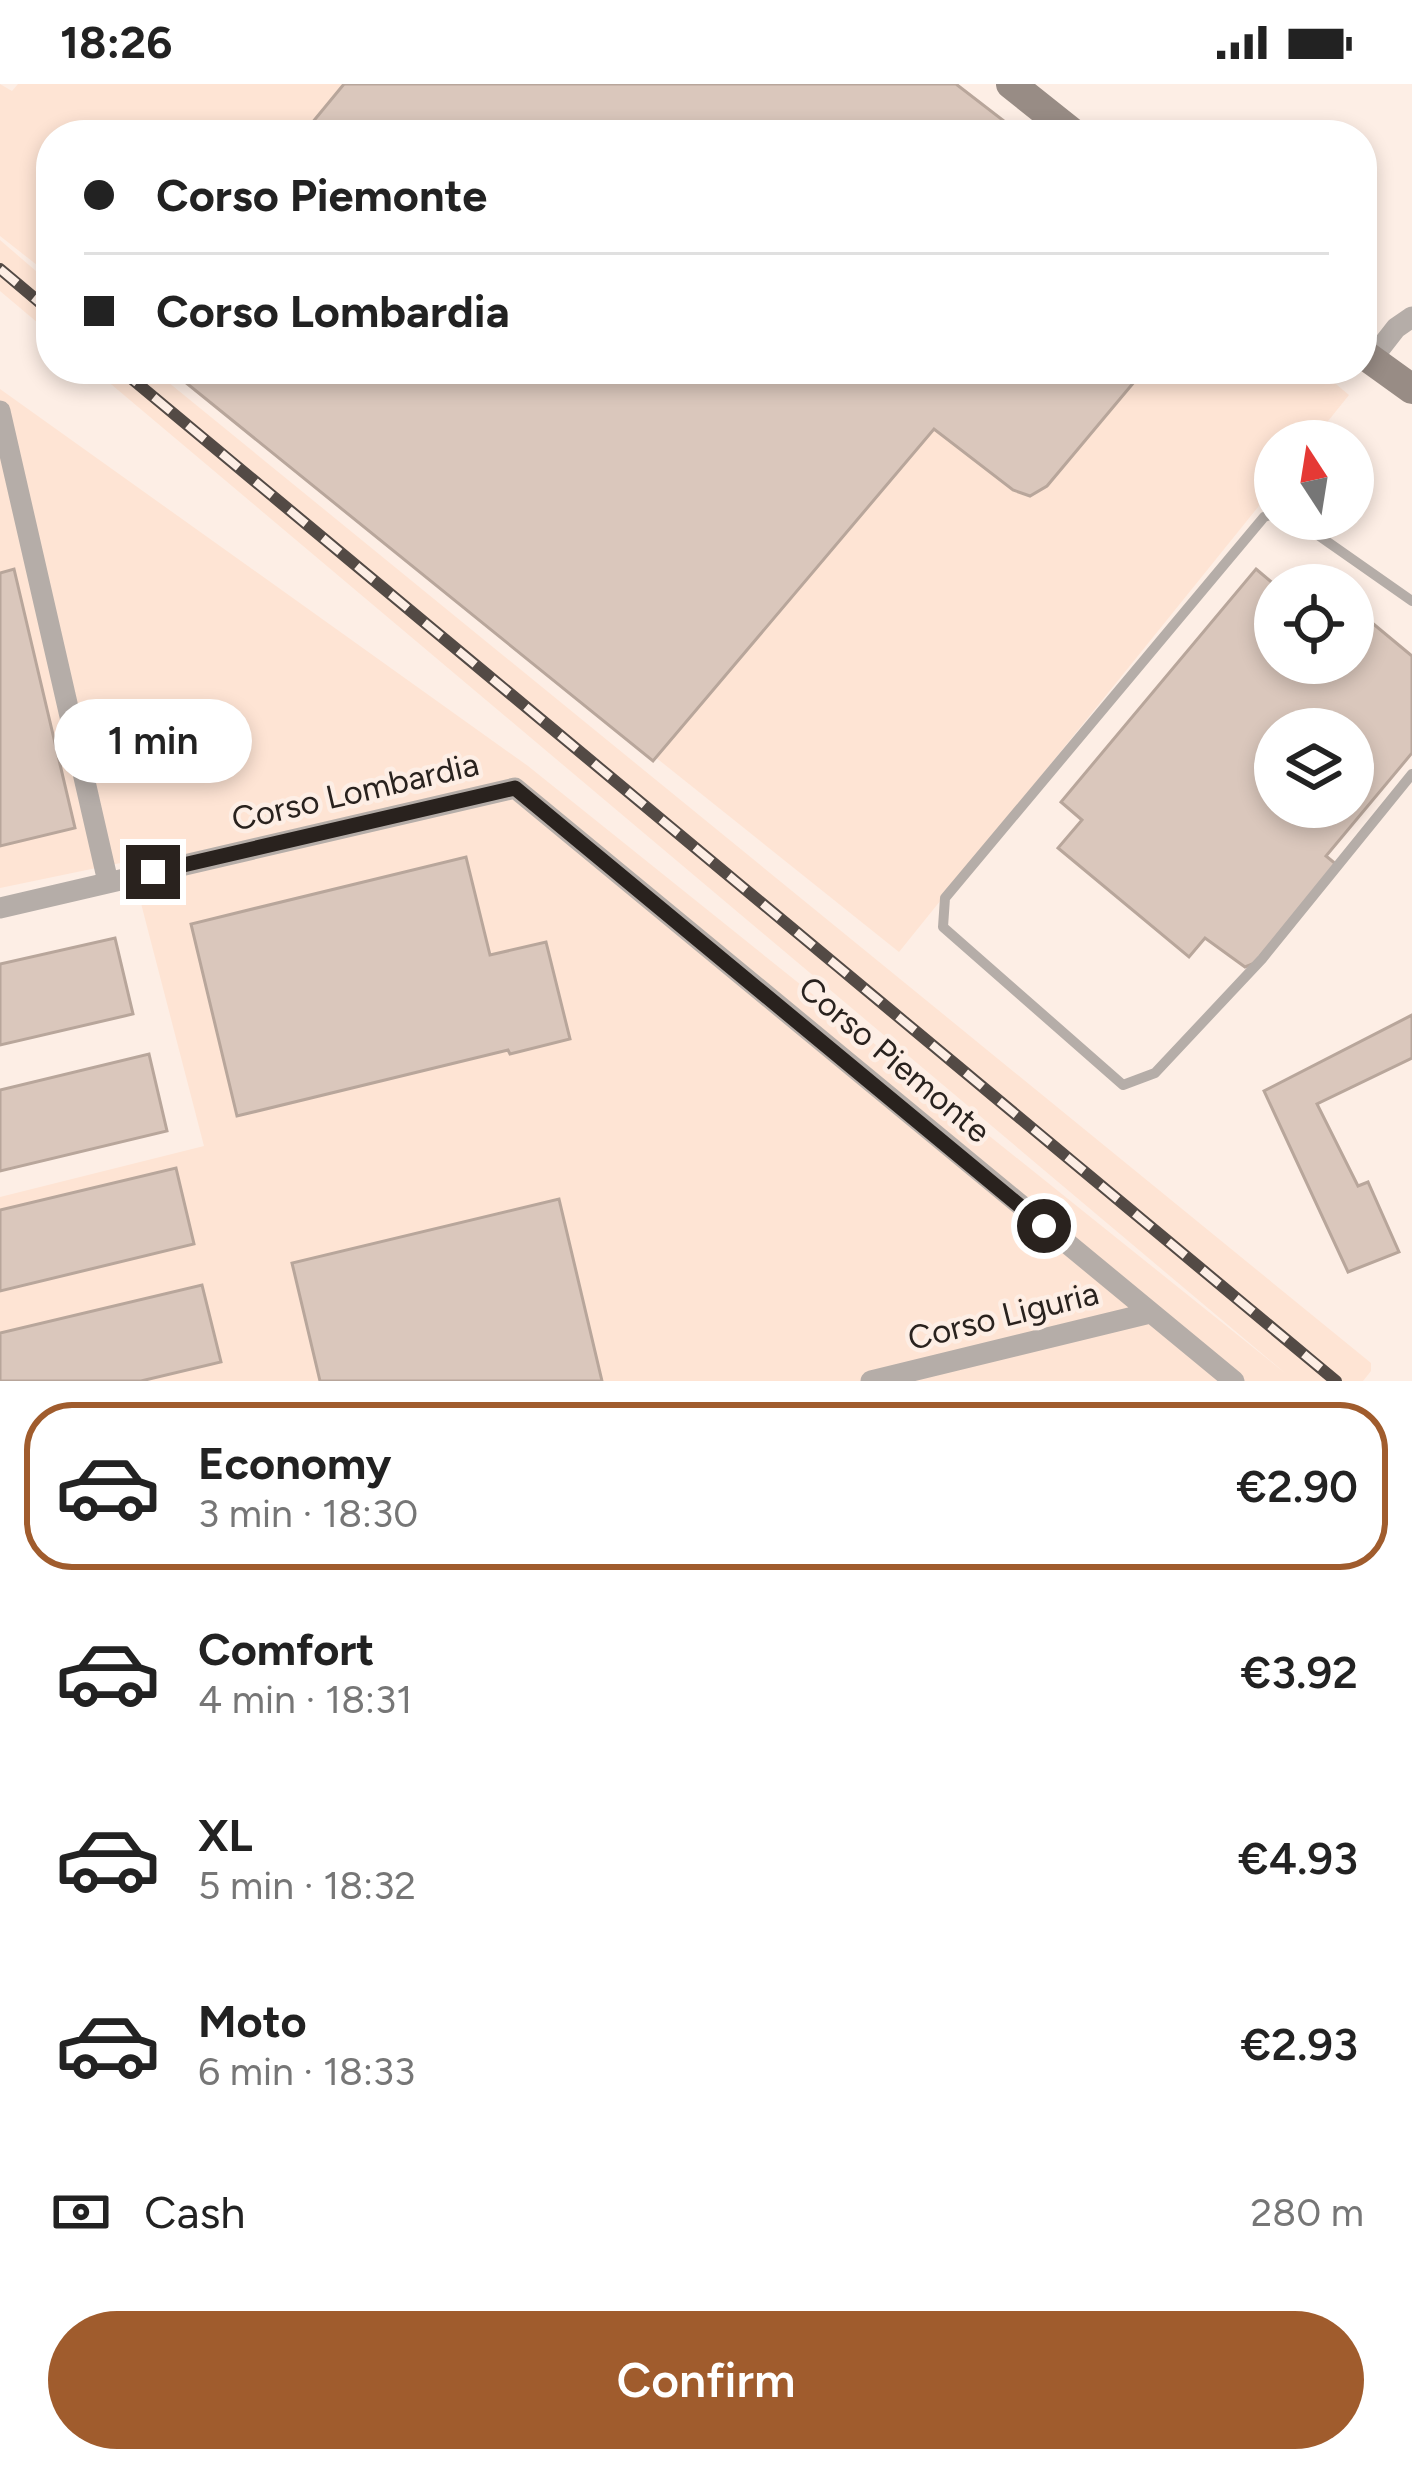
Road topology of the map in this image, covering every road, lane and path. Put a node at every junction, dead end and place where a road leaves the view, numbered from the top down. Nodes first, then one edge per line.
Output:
1 (1011, 84) edge
2 (1056, 120) edge
3 (1412, 317) edge
4 (1377, 346) edge
5 (1377, 364) edge
6 (1412, 389) edge
7 (0, 412) edge
8 (1254, 529) edge
9 (1325, 540) edge
10 (1412, 601) edge
11 (1412, 774) edge
12 (515, 788) joint
13 (108, 882) junction
14 (0, 908) edge
15 (1150, 1313) junction
16 (871, 1381) edge
17 (1234, 1381) edge

1 - 2 street
3 - 4 street
5 - 6 street
7 - 13 street
8 - 11 lane
9 - 10 lane
12 - 13 street, Corso Lombardia
12 - 15 street, Corso Piemonte
13 - 14 street, Corso Lombardia
15 - 16 street, Corso Liguria
15 - 17 street, Corso Piemonte

